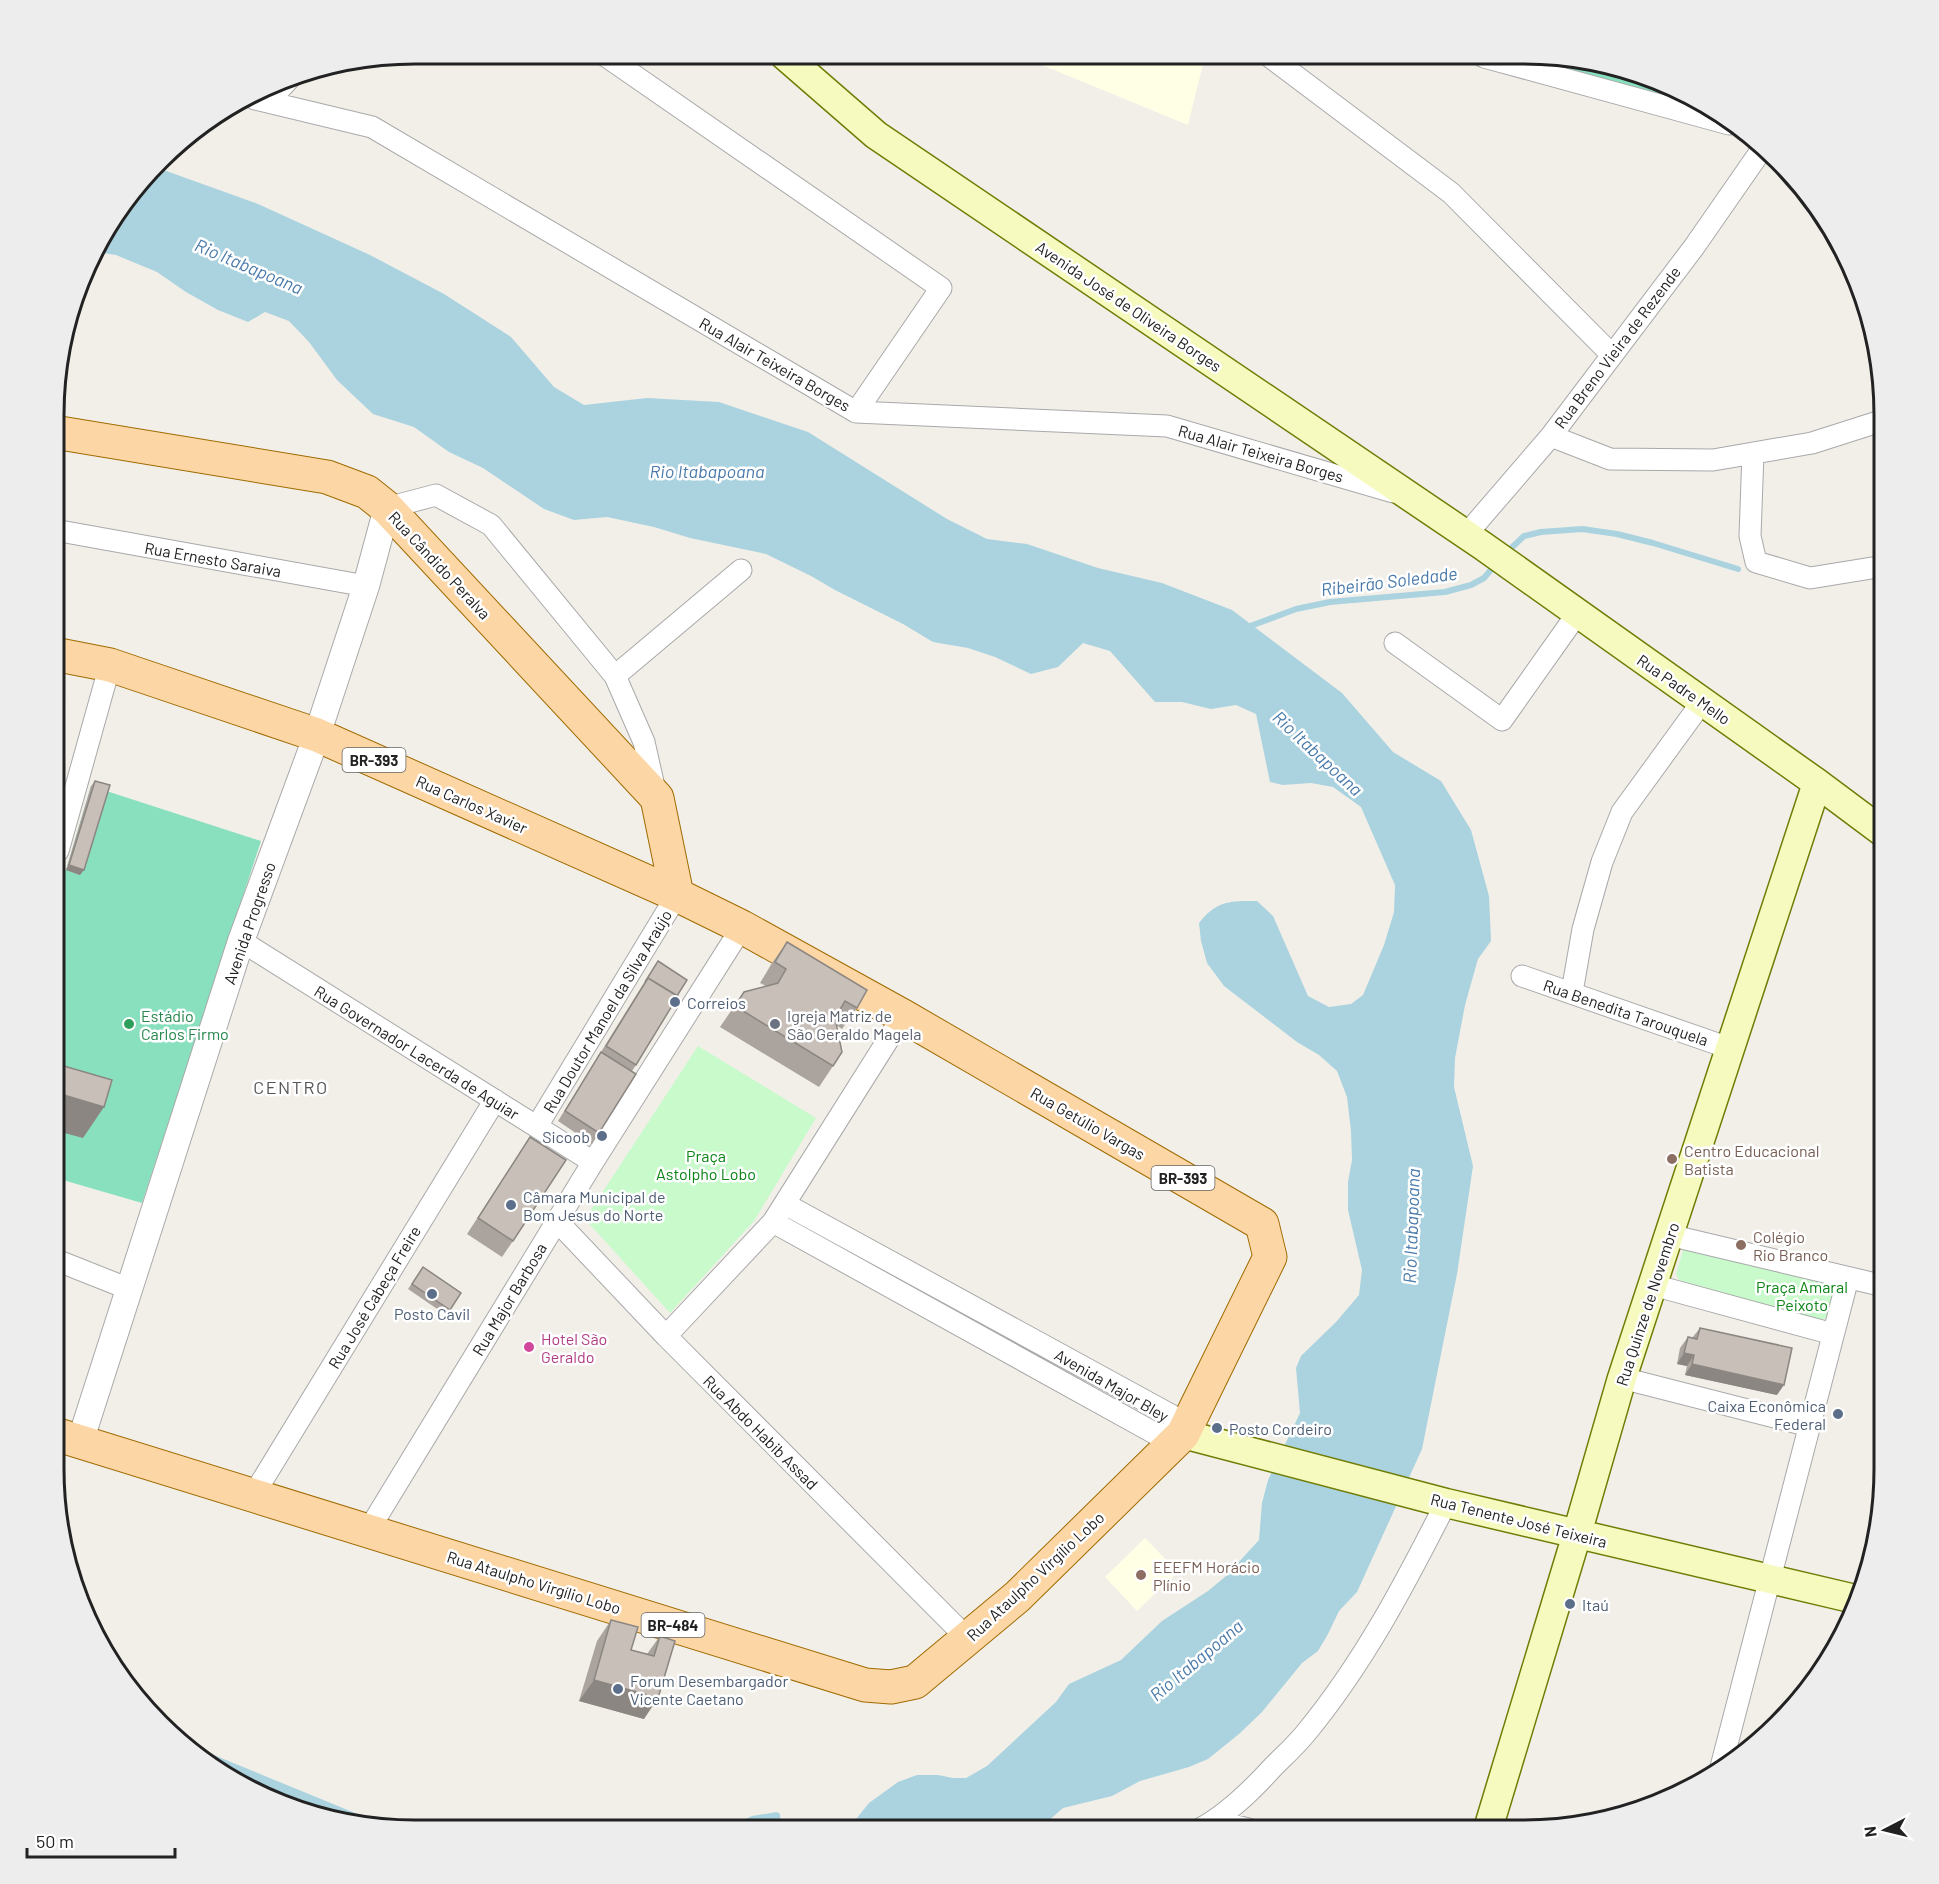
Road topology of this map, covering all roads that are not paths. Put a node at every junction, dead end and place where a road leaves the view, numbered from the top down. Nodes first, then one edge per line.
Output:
1 (617, 64) edge
2 (794, 64) edge
3 (1280, 64) edge
4 (1510, 64) edge
5 (262, 100) edge
6 (1711, 119) edge
7 (1758, 155) edge
8 (1612, 355) junction
9 (856, 412) junction
10 (1874, 423) edge
11 (64, 434) edge
12 (1551, 436) junction
13 (1753, 453) junction
14 (1411, 497) junction
15 (387, 508) junction
16 (64, 532) edge
17 (1474, 541) junction
18 (1874, 568) edge
19 (741, 570) dead end
20 (366, 586) junction
21 (1577, 614) junction
22 (1395, 643) dead end
23 (64, 656) edge
24 (110, 665) junction
25 (615, 676) junction
26 (1702, 702) junction
27 (317, 735) junction
28 (1817, 783) junction
29 (657, 798) junction
30 (1874, 826) edge
31 (64, 830) edge
32 (677, 895) junction
33 (742, 927) junction
34 (241, 941) junction
35 (1522, 976) dead end
36 (1572, 992) junction
37 (903, 1016) junction
38 (1729, 1048) junction
39 (495, 1100) junction
40 (537, 1126) junction
41 (593, 1162) junction
42 (785, 1204) junction
43 (557, 1221) junction
44 (773, 1222) junction
45 (1669, 1235) junction
46 (64, 1263) edge
47 (1848, 1278) junction
48 (1653, 1284) junction
49 (1874, 1284) edge
50 (129, 1289) junction
51 (1833, 1334) junction
52 (666, 1336) junction
53 (1622, 1378) junction
54 (1810, 1426) junction
55 (1184, 1434) junction
56 (68, 1438) edge
57 (254, 1494) junction
58 (1446, 1503) junction
59 (368, 1531) junction
60 (1577, 1534) junction
61 (1770, 1580) junction
62 (1850, 1598) edge
63 (968, 1639) junction
64 (1724, 1757) edge
65 (1214, 1820) edge
66 (1491, 1820) edge

1 - 9 street
2 - 14 main road, Avenida José de Oliveira Borges
3 - 8 street
4 - 6 street
5 - 9 street, Rua Alair Teixeira Borges
7 - 8 street, Rua Breno Vieira de Rezende
8 - 12 street, Rua Breno Vieira de Rezende
9 - 14 street, Rua Alair Teixeira Borges
10 - 13 street
11 - 15 main road, Rua Cândido Peralva
12 - 13 street
12 - 17 street, Rua Breno Vieira de Rezende
13 - 18 street
14 - 17 main road, Avenida José de Oliveira Borges
15 - 20 street, Avenida Progresso
15 - 25 street
15 - 29 main road, Rua Cândido Peralva
16 - 20 street, Rua Ernesto Saraiva
17 - 21 main road, Rua Padre Mello
19 - 25 street
20 - 27 street, Avenida Progresso
21 - 22 street
21 - 26 main road, Rua Padre Mello
23 - 24 main road, Rua Carlos Xavier / BR-393
24 - 27 main road, Rua Carlos Xavier / BR-393
24 - 31 street
25 - 29 street
26 - 28 main road, Rua Padre Mello
26 - 36 street
27 - 32 main road, Rua Carlos Xavier / BR-393
27 - 34 street, Avenida Progresso
28 - 30 main road, Rua Padre Mello
28 - 38 main road, Rua Quinze de Novembro
29 - 32 main road
32 - 33 main road, BR-393
32 - 40 street, Rua Doutor Manoel da Silva Araújo
33 - 37 main road, Rua Getúlio Vargas / BR-393
33 - 41 street, Rua Major Barbosa
34 - 39 street, Rua Governador Lacerda de Aguiar
34 - 50 street, Avenida Progresso
35 - 36 street, Rua Benedita Tarouquela
36 - 38 street, Rua Benedita Tarouquela
37 - 42 street
37 - 55 main road, Rua Getúlio Vargas / BR-393
38 - 45 main road, Rua Quinze de Novembro
39 - 40 street, Rua Governador Lacerda de Aguiar
39 - 57 street, Rua José Cabeça Freire
40 - 41 street, Rua Governador Lacerda de Aguiar
41 - 43 street, Rua Major Barbosa
42 - 44 street
42 - 55 street, Avenida Major Bley
43 - 52 street, Rua Abdo Habib Assad
43 - 59 street, Rua Major Barbosa
44 - 52 street
44 - 55 street, Avenida Major Bley
45 - 47 street
45 - 48 main road, Rua Quinze de Novembro
46 - 50 street
47 - 49 street
47 - 51 street
48 - 51 street
48 - 53 main road, Rua Quinze de Novembro
50 - 56 street, Avenida Progresso
51 - 54 street
52 - 63 street, Rua Abdo Habib Assad
53 - 54 street
53 - 60 main road, Rua Quinze de Novembro
54 - 61 street
55 - 58 main road, Rua Tenente José Teixeira
55 - 63 main road, Rua Ataulpho Virgílio Lobo / BR-484
56 - 57 main road, Rua Ataulpho Virgílio Lobo / BR-484
57 - 59 main road, Rua Ataulpho Virgílio Lobo / BR-484
58 - 60 main road, Rua Tenente José Teixeira
58 - 65 street
59 - 63 main road, Rua Ataulpho Virgílio Lobo / BR-484
60 - 61 main road, Rua Tenente José Teixeira
60 - 66 main road, Rua Quinze de Novembro
61 - 62 main road, Rua Tenente José Teixeira
61 - 64 street

